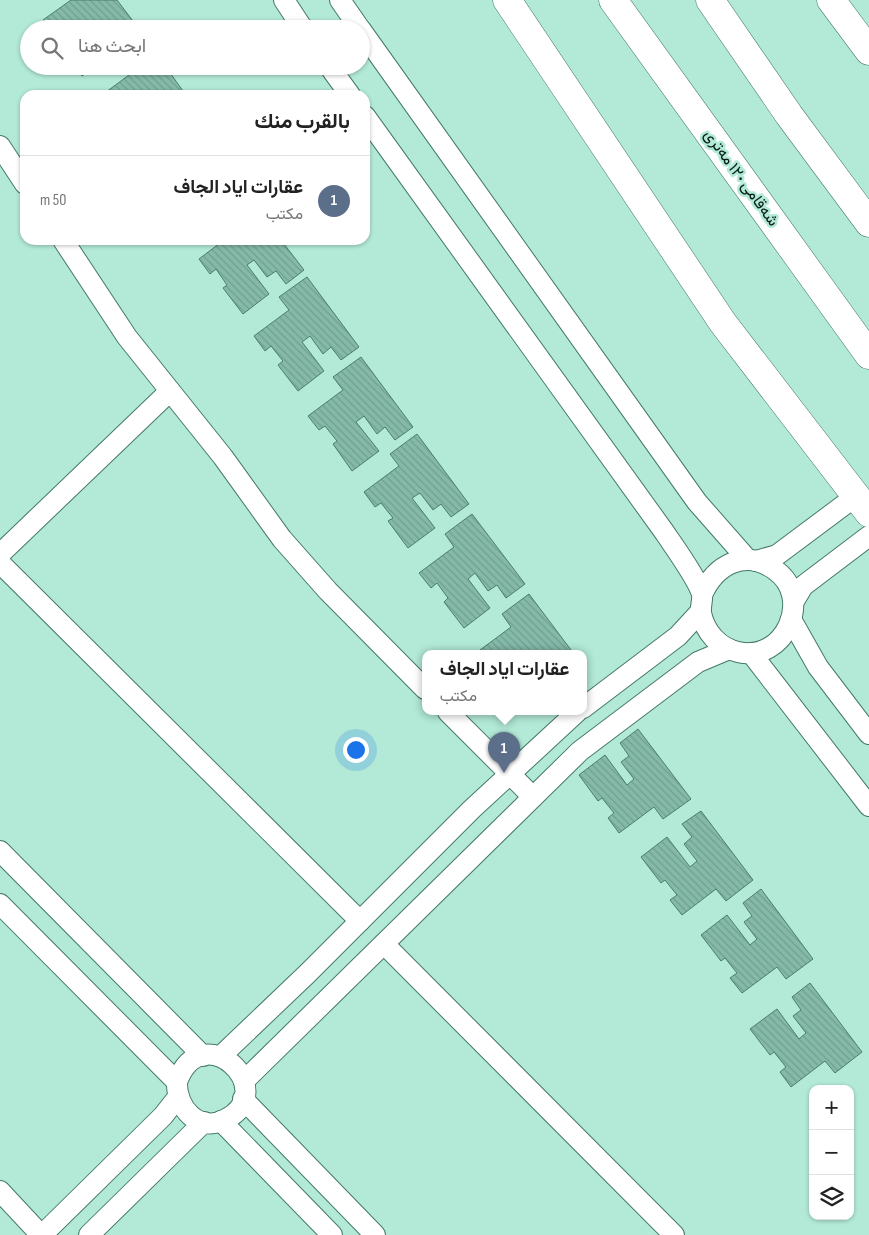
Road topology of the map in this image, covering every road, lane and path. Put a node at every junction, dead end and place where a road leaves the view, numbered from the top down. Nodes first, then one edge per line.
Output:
1 (284, 0) edge
2 (340, 0) edge
3 (507, 0) edge
4 (613, 0) edge
5 (710, 0) edge
6 (831, 0) edge
7 (297, 20) edge
8 (354, 20) edge
9 (370, 43) edge
10 (869, 51) edge
11 (336, 75) edge
12 (346, 90) edge
13 (370, 123) edge
14 (0, 146) edge
15 (20, 176) edge
16 (869, 223) edge
17 (66, 245) edge
18 (869, 355) edge
19 (170, 391) junction
20 (862, 504) edge
21 (869, 536) edge
22 (0, 554) edge
23 (752, 560) junction
24 (0, 563) edge
25 (702, 603) junction
26 (793, 611) junction
27 (728, 649) junction
28 (751, 653) junction
29 (422, 686) edge
30 (587, 705) edge
31 (451, 715) edge
32 (574, 715) edge
33 (869, 734) edge
34 (510, 774) junction
35 (533, 797) junction
36 (869, 806) edge
37 (0, 851) edge
38 (0, 904) edge
39 (360, 921) junction
40 (384, 944) junction
41 (212, 1056) junction
42 (177, 1089) junction
43 (244, 1090) junction
44 (213, 1122) junction
45 (0, 1191) edge
46 (42, 1235) edge
47 (89, 1235) edge
48 (332, 1235) edge
49 (375, 1235) edge
50 (674, 1235) edge

1 - 7 street
2 - 8 street
3 - 20 main road
4 - 18 main road, شەقامی ١٢٠ مەتری
5 - 16 main road
6 - 10 main road
9 - 23 street
11 - 12 street
13 - 25 street
14 - 15 street
17 - 19 street
19 - 22 street
19 - 29 street
20 - 23 street
21 - 26 street
23 - 25 street
23 - 26 street
24 - 39 street
25 - 27 street
25 - 30 street
26 - 28 street
26 - 33 street
27 - 28 street
27 - 35 street
28 - 36 street
31 - 34 street
32 - 34 street
34 - 35 street
34 - 39 street
35 - 40 street
37 - 41 street
38 - 42 street
39 - 41 street
40 - 43 street
40 - 50 street
41 - 42 street
41 - 43 street
42 - 44 street
42 - 46 street
43 - 44 street
43 - 49 street
44 - 47 street
44 - 48 street
45 - 46 street

